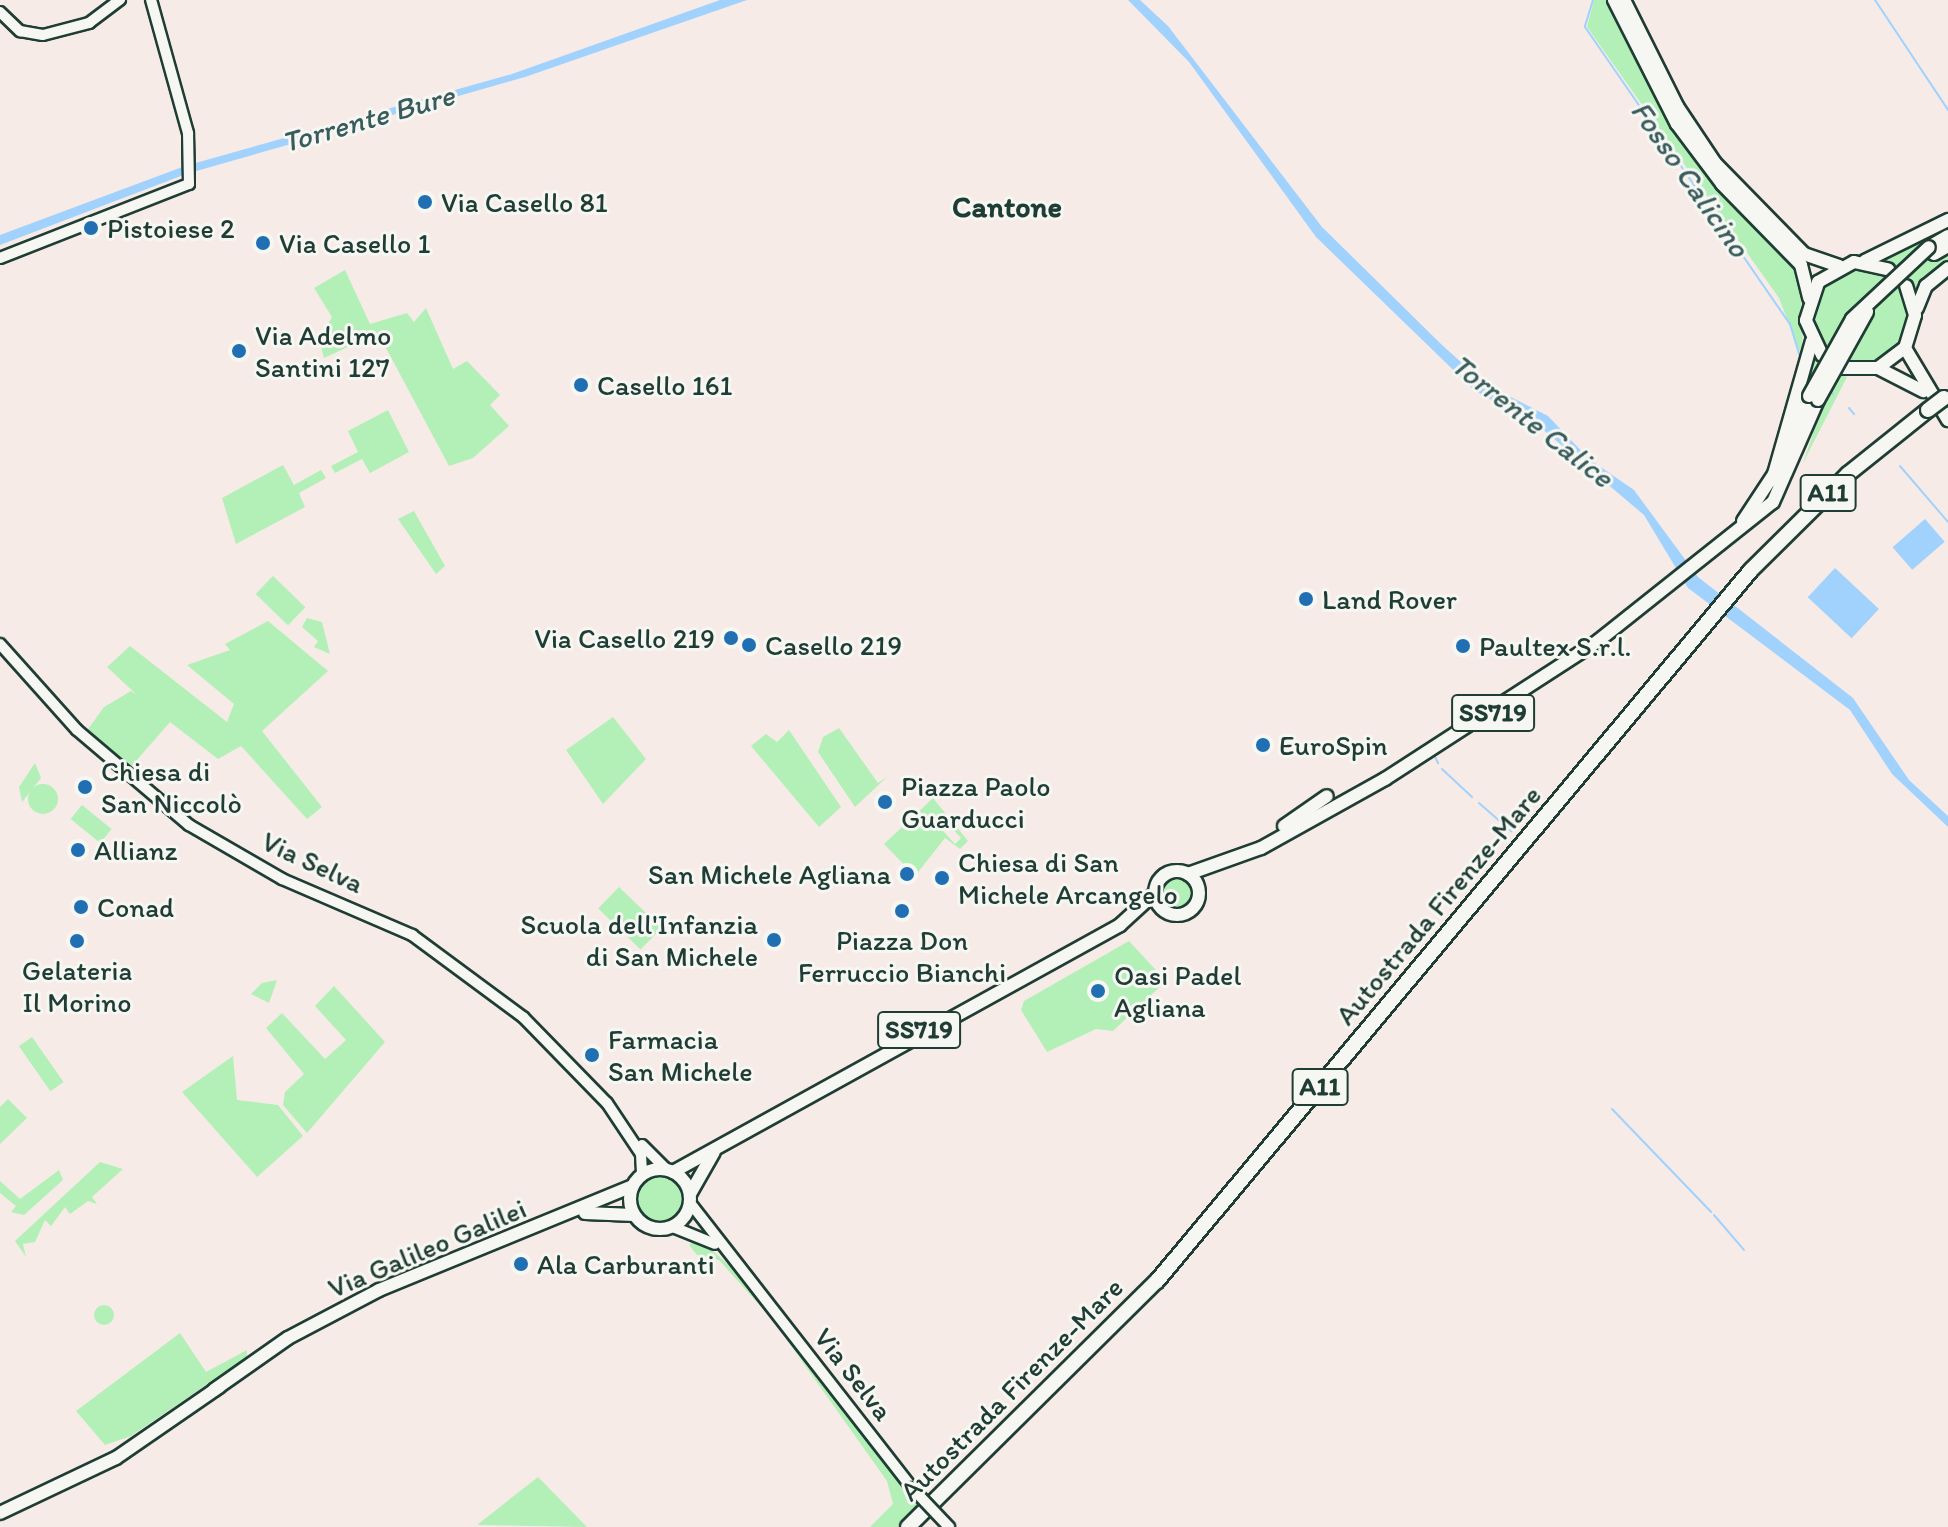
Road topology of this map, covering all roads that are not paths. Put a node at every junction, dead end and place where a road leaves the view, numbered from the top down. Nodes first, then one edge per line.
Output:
1 (1614, 0) edge
2 (1624, 0) edge
3 (115, 2) edge
4 (149, 3) edge
5 (0, 12) edge
6 (1948, 220) edge
7 (1948, 236) edge
8 (1948, 246) edge
9 (1931, 250) junction
10 (0, 258) edge
11 (1862, 262) junction
12 (1839, 266) junction
13 (1948, 268) edge
14 (1888, 269) dead end
15 (1906, 286) dead end
16 (1809, 298) junction
17 (1915, 315) junction
18 (1812, 341) junction
19 (1905, 348) junction
20 (1822, 355) dead end
21 (1842, 368) dead end
22 (1878, 368) junction
23 (1925, 393) junction
24 (1814, 398) junction
25 (1947, 400) edge
26 (1936, 416) edge
27 (1793, 485) dead end
28 (1773, 502) junction
29 (1743, 521) junction
30 (1704, 558) junction
31 (1710, 626) junction
32 (4, 648) edge
33 (1327, 796) dead end
34 (1261, 848) junction
35 (1231, 861) junction
36 (1188, 874) junction
37 (1199, 891) junction
38 (1154, 894) junction
39 (1162, 910) junction
40 (1120, 925) junction
41 (607, 1103) junction
42 (744, 1131) junction
43 (669, 1170) junction
44 (642, 1175) junction
45 (633, 1186) junction
46 (691, 1199) junction
47 (570, 1214) junction
48 (634, 1215) junction
49 (673, 1227) junction
50 (722, 1249) junction
51 (0, 1513) edge
52 (908, 1527) edge
53 (922, 1527) edge
54 (949, 1527) edge

1 - 16 main road
2 - 12 main road
3 - 5 main road
4 - 10 main road
6 - 11 main road
7 - 9 main road, SS719
8 - 9 main road, SS719
9 - 24 main road, SS719, bridge
11 - 12 main road
11 - 14 main road
12 - 16 main road
13 - 17 main road
15 - 17 main road
16 - 18 main road
17 - 19 main road
18 - 20 main road
18 - 29 main road
19 - 22 main road
19 - 23 main road
21 - 22 main road
22 - 23 main road
23 - 26 main road
24 - 28 main road, SS719
24 - 29 main road, SS719
25 - 26 highway, Autostrada Firenze-Mare / A11
26 - 31 highway, Autostrada Firenze-Mare / A11
27 - 28 main road
28 - 30 main road, SS719
29 - 30 main road, SS719
30 - 34 main road, SS719
31 - 52 highway, Autostrada Firenze-Mare / A11
31 - 53 highway, Autostrada Firenze-Mare / A11
32 - 41 main road, Via Selva
33 - 35 main road
34 - 35 main road, SS719
34 - 37 main road, SS719
35 - 36 main road, SS719
36 - 37 main road
36 - 38 main road, SS719
37 - 39 main road, SS719
38 - 39 main road
38 - 40 main road, SS719
39 - 40 main road, SS719
40 - 42 main road, SS719
41 - 43 main road, Via Selva
41 - 44 main road, Via Selva
42 - 43 main road, SS719
42 - 46 main road, SS719
43 - 44 main road
43 - 46 main road
44 - 45 main road
45 - 47 main road, Via Galileo Galilei
45 - 48 main road
46 - 49 main road
46 - 50 main road, Via Selva
47 - 48 main road, Via Galileo Galilei
47 - 51 main road, Via Galileo Galilei
48 - 49 main road
49 - 50 main road, Via Selva
50 - 54 main road, Via Selva, bridge

